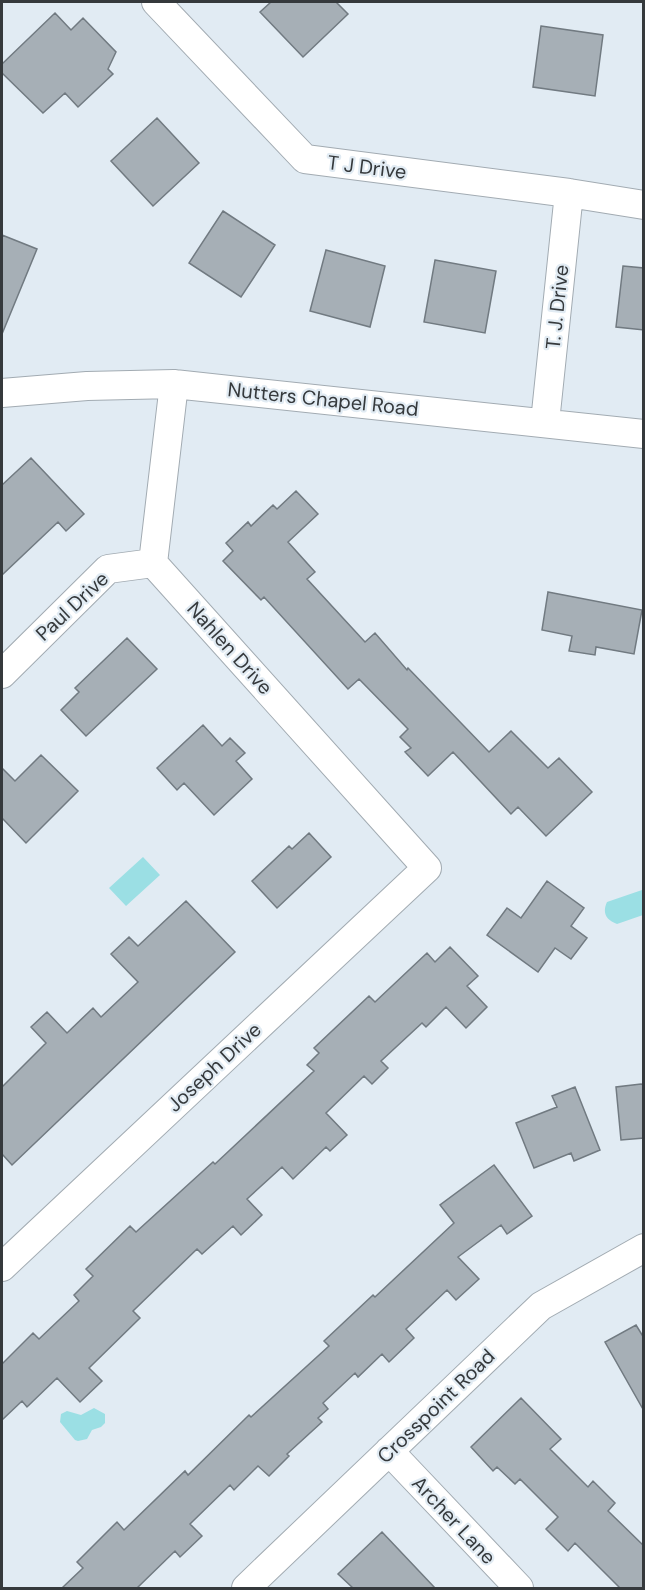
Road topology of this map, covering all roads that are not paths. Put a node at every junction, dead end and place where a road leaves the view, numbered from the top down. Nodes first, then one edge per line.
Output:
1 (163, 4) edge
2 (569, 193) junction
3 (644, 205) edge
4 (174, 384) junction
5 (2, 393) edge
6 (545, 422) junction
7 (644, 434) edge
8 (153, 563) junction
9 (2, 674) edge
10 (427, 868) joint
11 (644, 1248) edge
12 (2, 1267) edge
13 (389, 1451) junction
14 (246, 1588) edge
15 (519, 1588) edge

1 - 2 street, T J Drive
2 - 3 street, T J Drive
2 - 6 street, T. J. Drive
4 - 5 street, Nutters Chapel Road
4 - 6 street, Nutters Chapel Road
4 - 8 street
6 - 7 street, Nutters Chapel Road
8 - 9 street, Paul Drive
8 - 10 street, Nahlen Drive
10 - 12 street, Joseph Drive
11 - 13 street, Crosspoint Road
13 - 14 street, Crosspoint Road
13 - 15 street, Archer Lane

